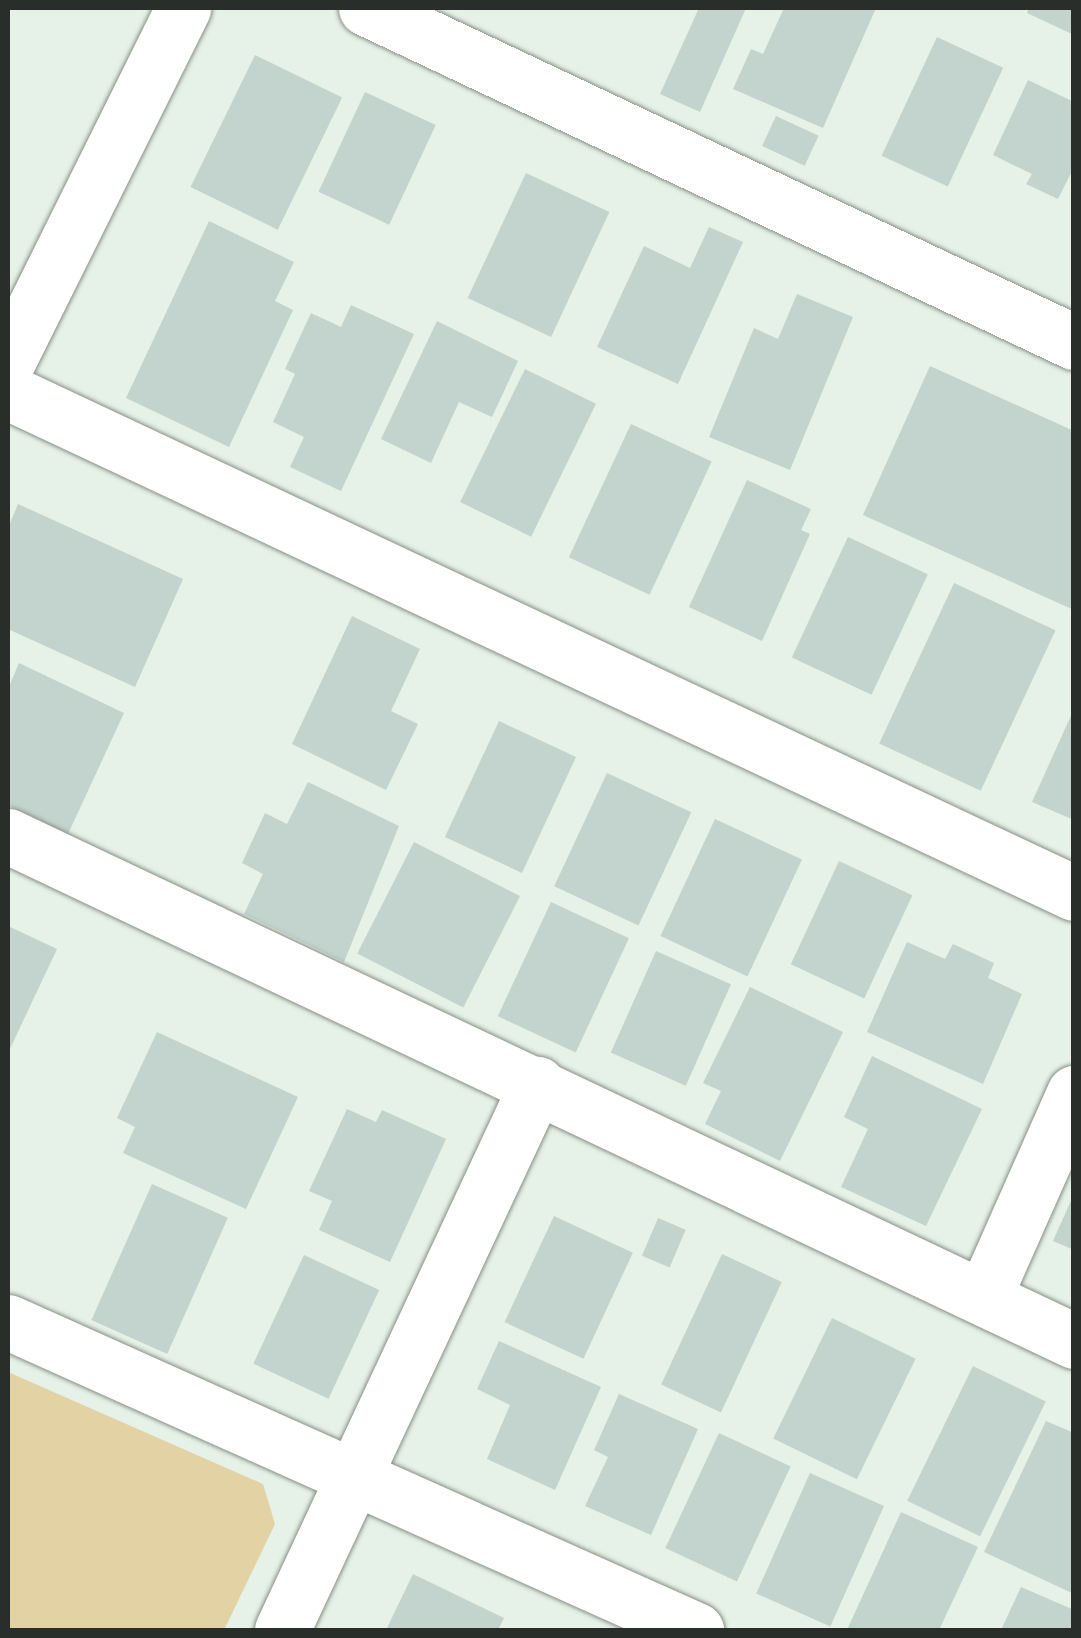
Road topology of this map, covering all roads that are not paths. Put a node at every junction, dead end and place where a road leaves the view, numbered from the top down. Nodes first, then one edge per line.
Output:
1 (183, 8) edge
2 (366, 8) edge
3 (1074, 342) edge
4 (8, 360) edge
5 (8, 392) edge
6 (8, 836) edge
7 (1074, 893) edge
8 (537, 1084) junction
9 (1074, 1093) edge
10 (985, 1294) junction
11 (8, 1322) edge
12 (1074, 1342) edge
13 (356, 1477) junction
14 (282, 1630) edge
15 (696, 1630) edge

1 - 4 street
2 - 3 street
5 - 7 street
6 - 8 street
8 - 10 street
8 - 13 street
9 - 10 street
10 - 12 street
11 - 13 street
13 - 14 street
13 - 15 street

